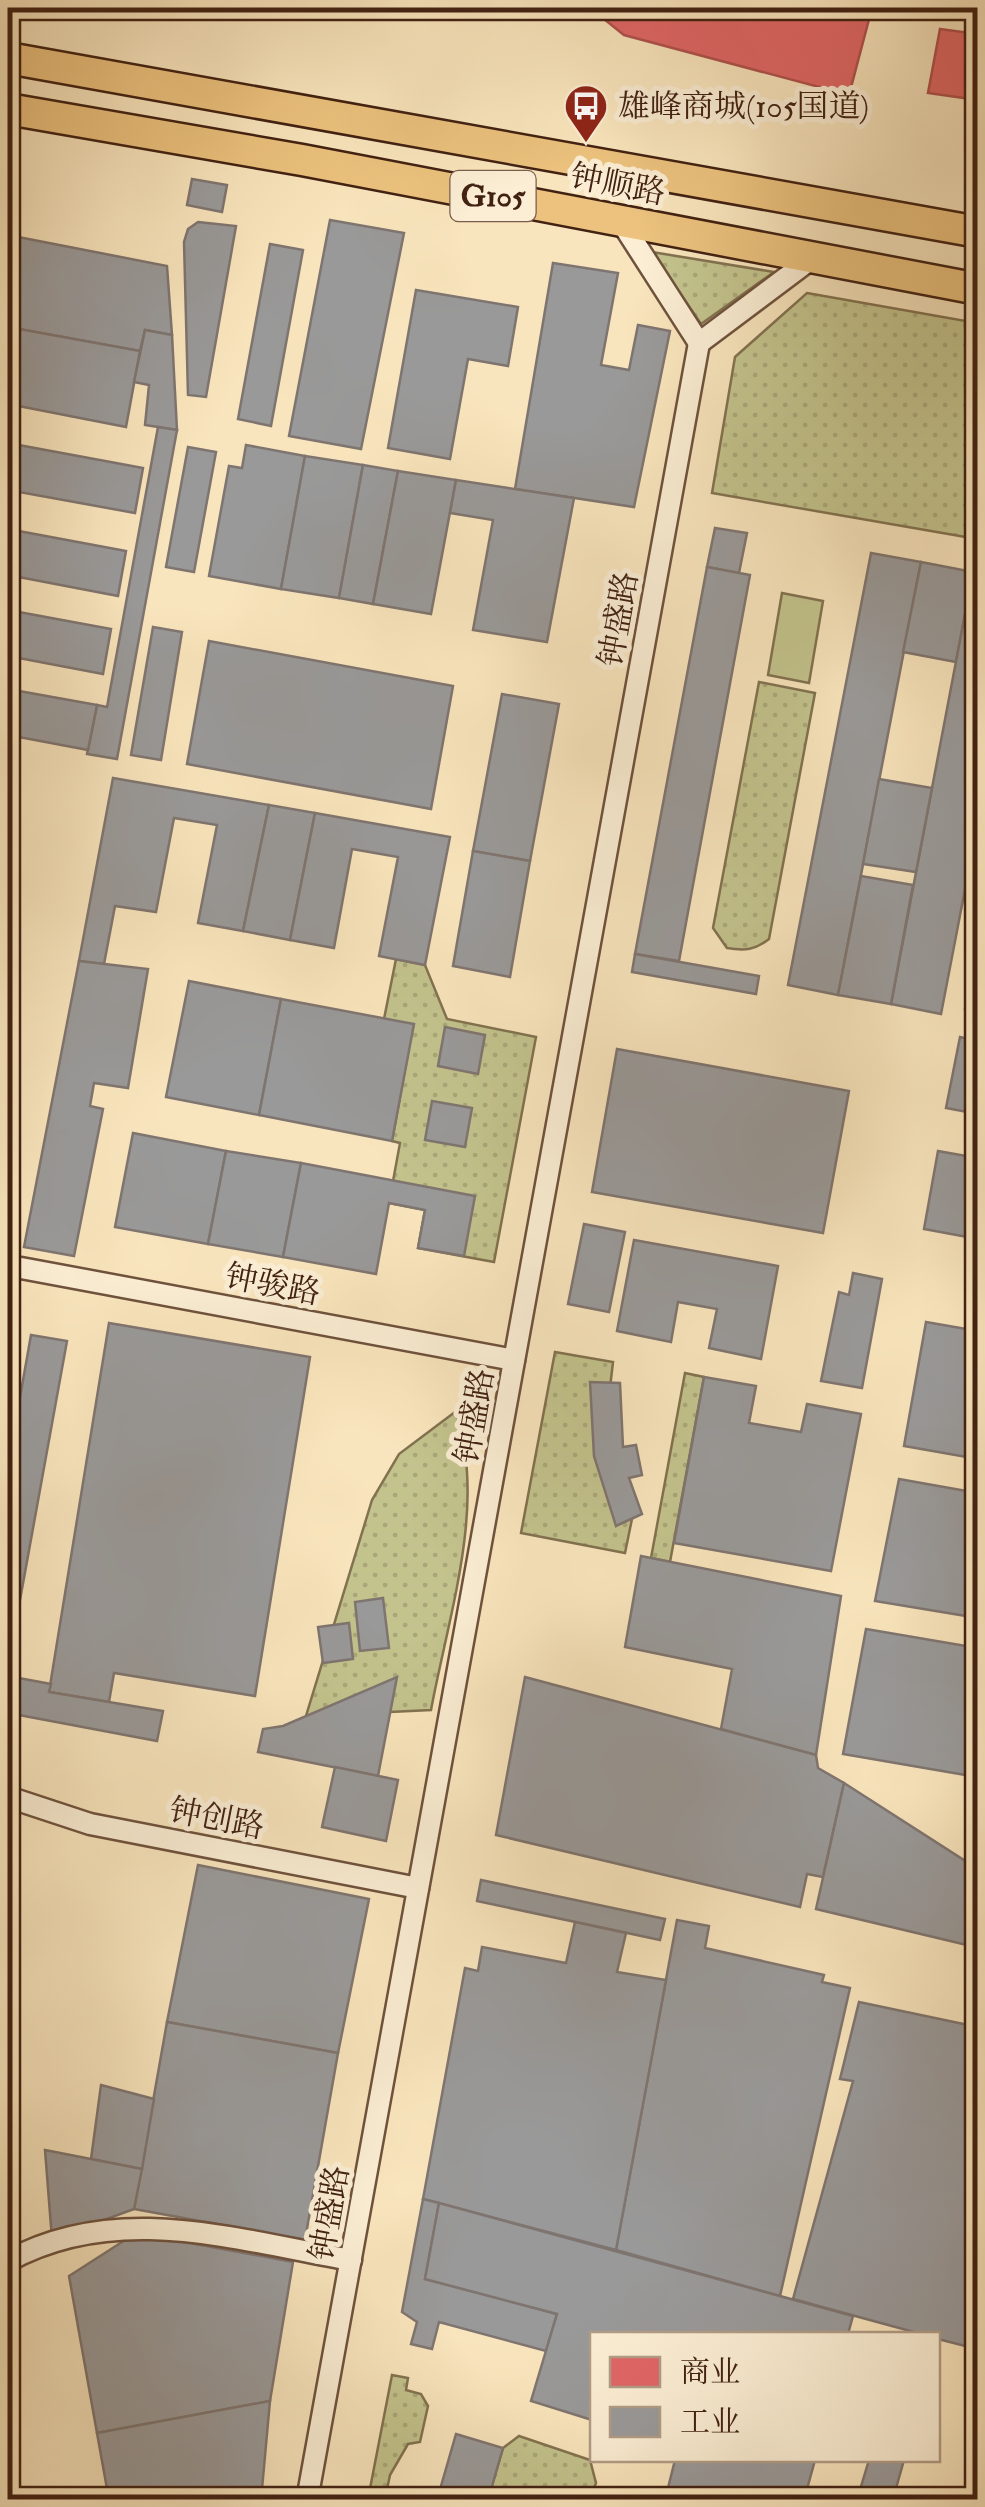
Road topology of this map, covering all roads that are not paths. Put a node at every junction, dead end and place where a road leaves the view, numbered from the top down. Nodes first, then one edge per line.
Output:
1 (8, 58) edge
2 (8, 109) edge
3 (620, 220) junction
4 (978, 232) edge
5 (811, 259) junction
6 (978, 289) edge
7 (699, 343) junction
8 (21, 1268) dead end
9 (514, 1360) junction
10 (8, 1797) edge
11 (418, 1888) junction
12 (351, 2260) junction
13 (8, 2261) edge
14 (307, 2500) edge

1 - 4 highway, 钟顺路 / G105
2 - 3 highway, 钟顺路 / G105
3 - 5 highway, 钟顺路 / G105
3 - 7 street
5 - 6 highway, 钟顺路 / G105
5 - 7 street
7 - 9 street, 钟盛路
8 - 9 street, 钟骏路
9 - 11 street, 钟盛路
10 - 11 street, 钟创路
11 - 12 street, 钟盛路
12 - 13 street
12 - 14 street, 钟盛路

